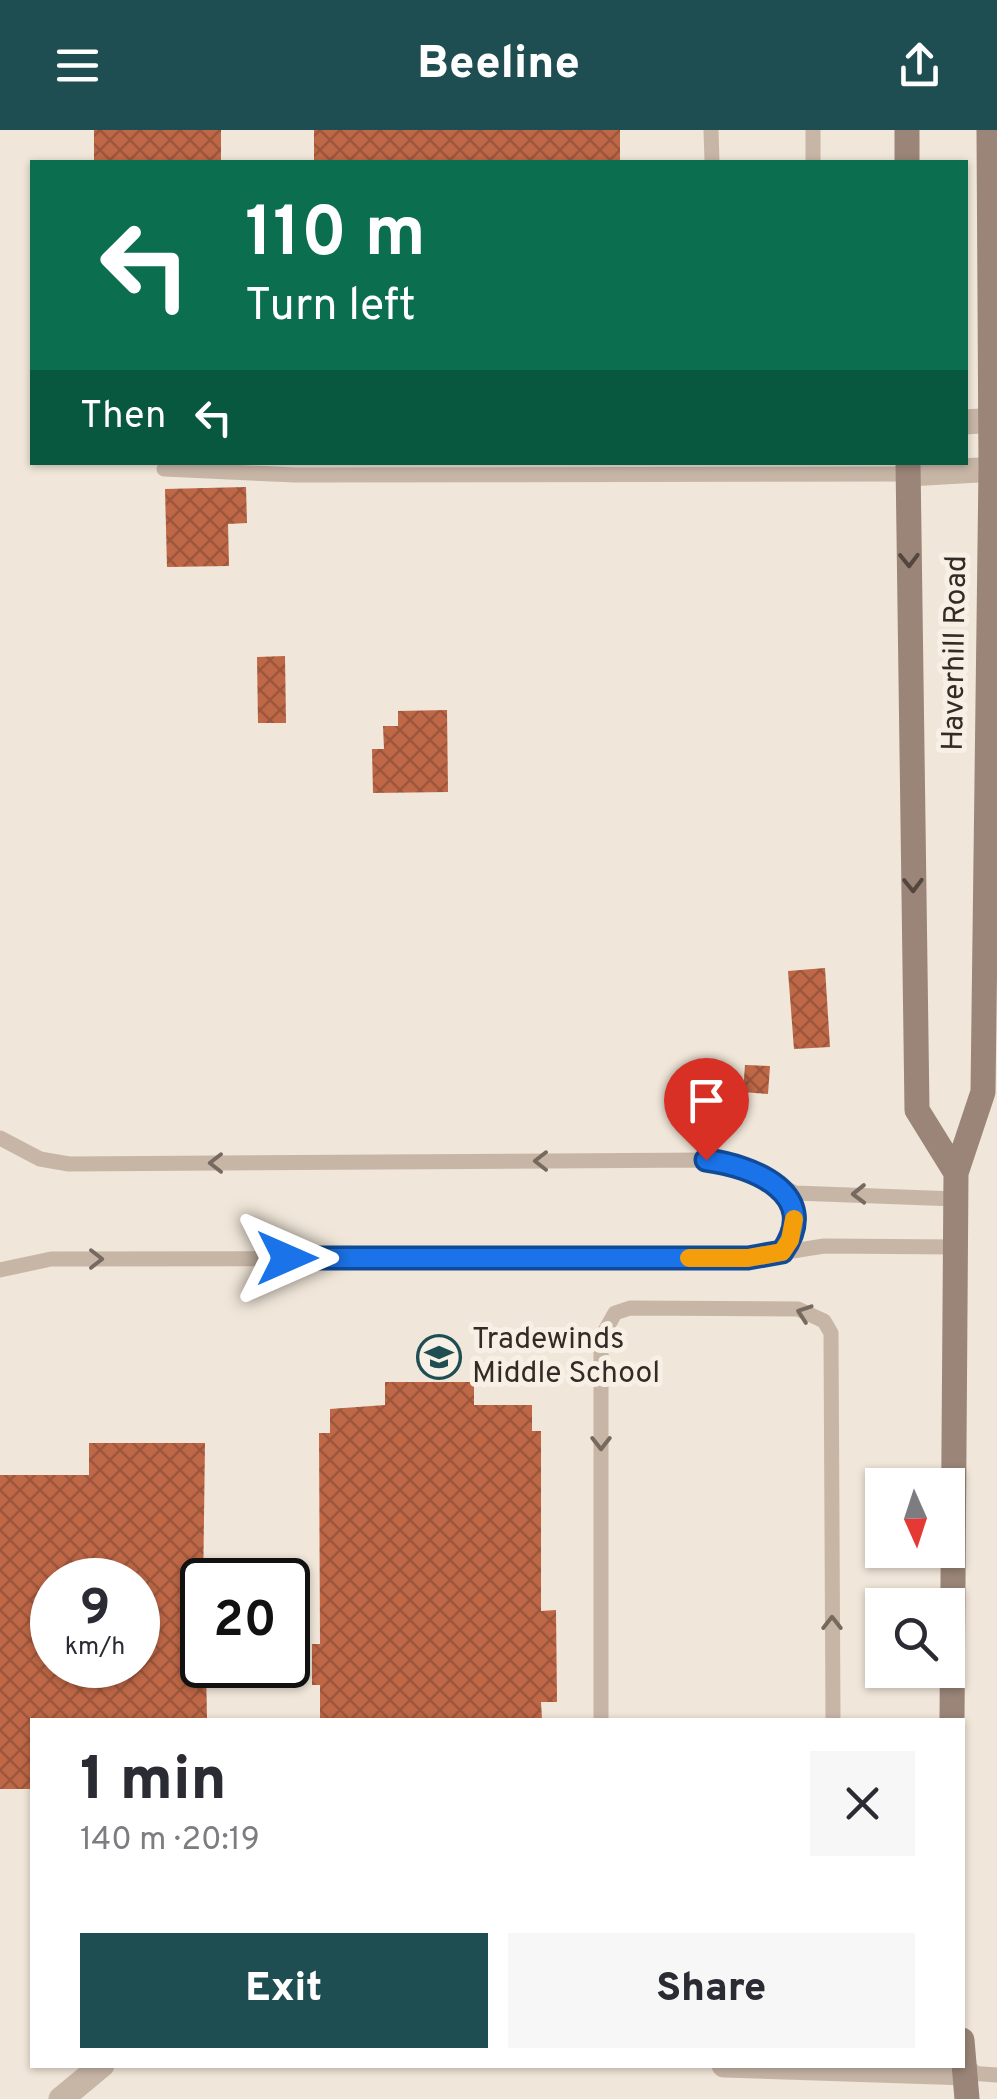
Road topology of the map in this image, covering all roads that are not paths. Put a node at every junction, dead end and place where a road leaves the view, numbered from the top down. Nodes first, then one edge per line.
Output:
1 (712, 130) edge
2 (813, 130) edge
3 (907, 130) edge
4 (989, 130) edge
5 (712, 160) edge
6 (813, 160) edge
7 (907, 160) edge
8 (984, 421) edge
9 (164, 468) dead end
10 (908, 468) edge
11 (715, 469) edge
12 (994, 469) edge
13 (0, 1138) edge
14 (778, 1186) junction
15 (956, 1186) junction
16 (956, 1247) junction
17 (782, 1252) junction
18 (0, 1270) edge
19 (601, 1718) edge
20 (833, 1718) edge
21 (952, 1718) edge
22 (98, 2068) edge
23 (759, 2068) edge
24 (997, 2075) edge
25 (968, 2086) edge
26 (61, 2099) edge

1 - 5 lane
2 - 6 lane
3 - 7 street
4 - 8 street, Haverhill Road
8 - 12 street, Haverhill Road
9 - 11 lane
10 - 11 lane
10 - 12 street
10 -> 15 street, Haverhill Road
12 - 15 street, Haverhill Road
14 -> 13 lane
15 -> 14 lane
14 - 17 lane
15 - 16 street, Haverhill Road
16 - 17 lane
16 - 21 street, Haverhill Road
18 -> 17 lane
20 -> 19 lane
22 - 26 street
23 - 25 street
24 - 25 lane

